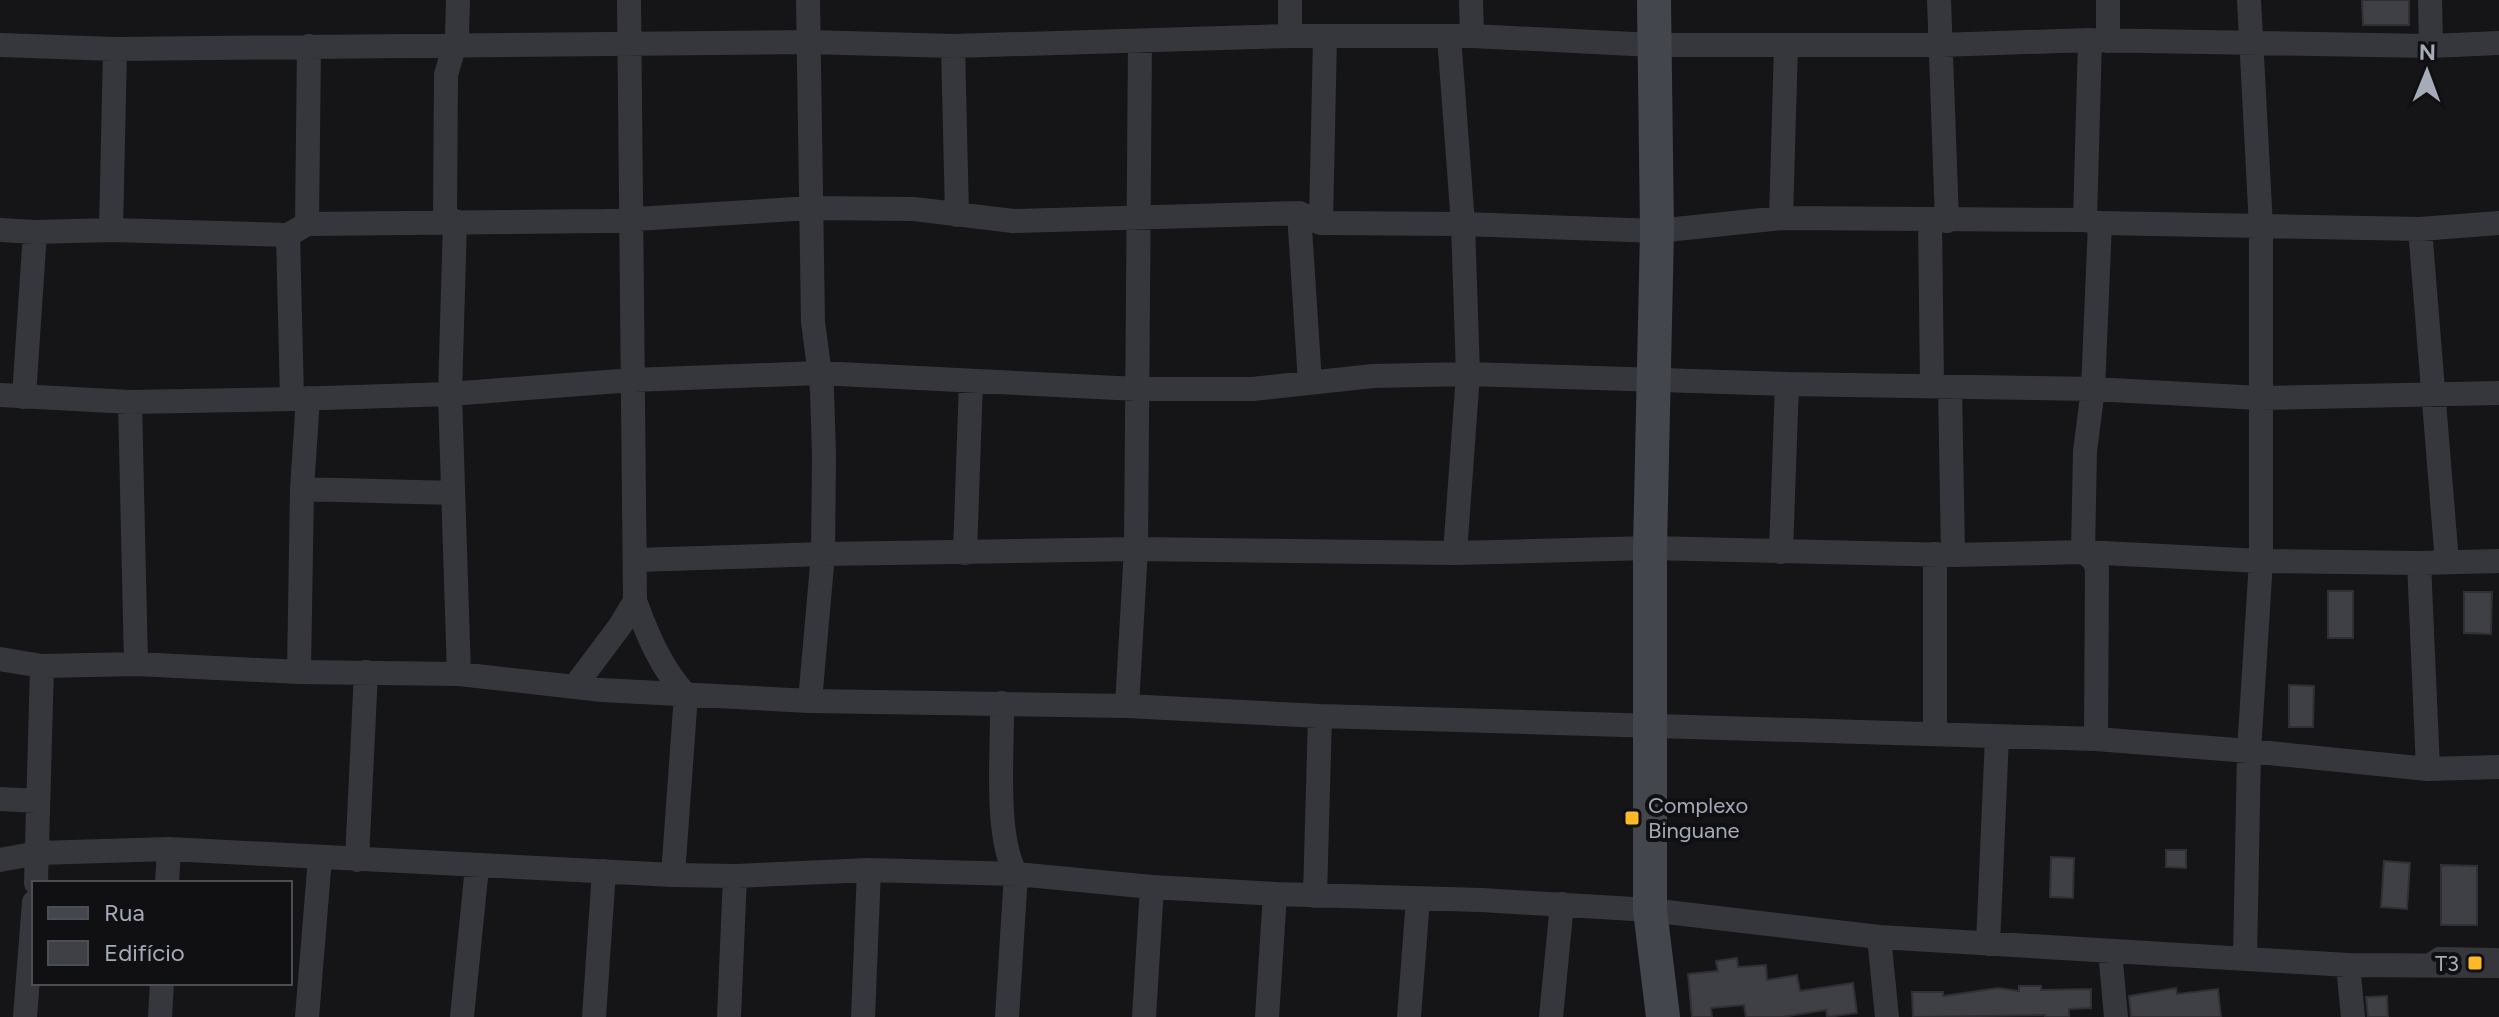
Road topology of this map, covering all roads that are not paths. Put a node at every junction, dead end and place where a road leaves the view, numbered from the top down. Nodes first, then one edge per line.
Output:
1 (458, 0) edge
2 (629, 0) edge
3 (808, 0) edge
4 (1290, 0) edge
5 (1471, 0) edge
6 (1654, 0) edge
7 (1939, 0) edge
8 (2108, 0) edge
9 (2249, 0) edge
10 (2430, 0) edge
11 (1290, 36) junction
12 (1461, 36) junction
13 (1325, 37) junction
14 (1140, 41) junction
15 (2099, 41) junction
16 (2250, 41) junction
17 (809, 42) junction
18 (628, 43) junction
19 (2499, 43) edge
20 (0, 45) edge
21 (1653, 45) junction
22 (1786, 45) junction
23 (1940, 45) junction
24 (309, 46) junction
25 (953, 46) junction
26 (2431, 46) junction
27 (454, 47) junction
28 (115, 49) junction
29 (811, 208) junction
30 (957, 215) junction
31 (631, 217) junction
32 (1137, 218) junction
33 (1310, 218) junction
34 (1781, 218) junction
35 (450, 221) junction
36 (1938, 221) junction
37 (2093, 222) junction
38 (2499, 223) edge
39 (1463, 224) junction
40 (2261, 226) junction
41 (297, 229) junction
42 (2420, 229) junction
43 (0, 230) edge
44 (111, 230) junction
45 (1657, 231) junction
46 (35, 232) junction
47 (819, 373) junction
48 (1468, 374) junction
49 (1653, 379) junction
50 (633, 380) junction
51 (971, 382) junction
52 (1310, 382) junction
53 (1787, 384) junction
54 (1941, 386) junction
55 (1137, 389) junction
56 (2093, 389) junction
57 (2499, 393) edge
58 (450, 394) junction
59 (2434, 395) junction
60 (12, 396) edge
61 (2260, 398) junction
62 (300, 399) junction
63 (130, 402) junction
64 (302, 489) junction
65 (453, 493) junction
66 (1650, 548) junction
67 (1136, 549) junction
68 (1781, 552) junction
69 (2083, 552) junction
70 (965, 553) junction
71 (1455, 553) junction
72 (823, 554) junction
73 (1944, 554) junction
74 (636, 560) junction
75 (2261, 561) junction
76 (2499, 561) edge
77 (2447, 562) junction
78 (2419, 563) junction
79 (635, 601) junction
80 (0, 659) edge
81 (136, 664) junction
82 (42, 666) junction
83 (299, 672) junction
84 (366, 672) junction
85 (459, 674) junction
86 (575, 686) junction
87 (686, 695) junction
88 (810, 701) junction
89 (1002, 703) junction
90 (1127, 706) junction
91 (1320, 716) junction
92 (1649, 724) junction
93 (1935, 733) junction
94 (1997, 737) junction
95 (2096, 739) junction
96 (2249, 751) junction
97 (2499, 767) edge
98 (2428, 769) junction
99 (0, 799) edge
100 (37, 801) junction
101 (169, 849) junction
102 (38, 853) junction
103 (320, 858) junction
104 (0, 860) edge
105 (357, 860) junction
106 (477, 867) junction
107 (869, 870) junction
108 (604, 871) junction
109 (1016, 874) junction
110 (673, 875) junction
111 (735, 876) junction
112 (36, 881) edge
113 (167, 881) edge
114 (1152, 887) junction
115 (1275, 894) junction
116 (1315, 896) junction
117 (1418, 899) junction
118 (1562, 904) junction
119 (1650, 910) junction
120 (32, 928) edge
121 (1879, 937) junction
122 (1988, 944) junction
123 (2110, 951) junction
124 (2499, 954) edge
125 (2245, 959) junction
126 (2348, 965) junction
127 (2421, 966) junction
128 (2499, 966) edge
129 (162, 985) edge
130 (25, 1017) edge
131 (160, 1017) edge
132 (307, 1017) edge
133 (462, 1017) edge
134 (594, 1017) edge
135 (729, 1017) edge
136 (863, 1017) edge
137 (1007, 1017) edge
138 (1144, 1017) edge
139 (1267, 1017) edge
140 (1409, 1017) edge
141 (1551, 1017) edge
142 (1663, 1017) edge
143 (1887, 1017) edge
144 (2116, 1017) edge
145 (2353, 1017) edge

1 - 27 street
2 - 18 street
3 - 17 street
4 - 11 street
5 - 12 street
6 - 21 street
7 - 23 street
8 - 15 street
9 - 16 street
10 - 26 street
11 - 13 street
11 - 14 street
12 - 13 street
12 - 21 street
12 - 39 street
13 - 33 street
14 - 25 street
14 - 32 street
15 - 16 street
15 - 23 street
15 - 37 street
16 - 26 street
16 - 40 street
17 - 18 street
17 - 25 street
17 - 29 street
18 - 27 street
18 - 31 street
19 - 26 street
20 - 28 street
21 - 22 street
21 - 45 street
22 - 23 street
22 - 34 street
23 - 36 street
24 - 27 street
24 - 28 street
24 - 41 street
25 - 30 street
27 - 35 street
28 - 44 street
29 - 30 street
29 - 31 street
29 - 47 street
30 - 32 street
31 - 35 street
31 - 50 street
32 - 33 street
32 - 55 street
33 - 39 street
33 - 52 street
34 - 36 street
34 - 45 street
35 - 41 street
35 - 58 street
36 - 37 street
36 - 54 street
37 - 40 street
37 - 56 street
38 - 42 street
39 - 45 street
39 - 48 street
40 - 42 street
40 - 61 street
41 - 44 street
41 - 62 street
42 - 59 street
43 - 46 street
44 - 46 street
45 - 49 street
46 - 60 street
47 - 50 street
47 - 51 street
47 - 72 street
48 - 49 street
48 - 52 street
48 - 71 street
49 - 53 street
49 - 66 street
50 - 58 street
50 - 74 street
51 - 55 street
51 - 70 street
52 - 55 street
53 - 54 street
53 - 68 street
54 - 56 street
54 - 73 street
55 - 67 street
56 - 61 street
56 - 69 street
57 - 59 street
58 - 62 street
58 - 65 street
59 - 61 street
59 - 77 street
60 - 63 street
61 - 75 street
62 - 63 street
62 - 64 street
63 - 81 street
64 - 65 street
64 - 83 street
65 - 85 street
66 - 68 street
66 - 71 street
66 - 92 street
67 - 70 street
67 - 71 street
67 - 90 street
68 - 73 street
69 - 73 street
69 - 75 street
69 - 95 street
70 - 72 street
72 - 74 street
72 - 88 street
73 - 93 street
74 - 79 street
75 - 78 street
75 - 96 street
76 - 77 street
77 - 78 street
78 - 98 street
79 - 86 street
79 - 87 street
80 - 82 street
81 - 82 street
81 - 83 street
82 - 100 street
83 - 84 street
84 - 85 street
84 - 105 street
85 - 86 street
86 - 87 street
87 - 88 street
87 - 110 street
88 - 89 street
89 - 90 street
89 - 109 street
90 - 91 street
91 - 92 street
91 - 116 street
92 - 93 street
92 - 119 street
93 - 94 street
94 - 95 street
94 - 122 street
95 - 96 street
96 - 98 street
96 - 125 street
97 - 98 street
99 - 100 street
100 - 102 street
101 - 102 street
101 - 103 street
101 - 113 street
102 - 104 street
102 - 112 street
103 - 105 street
103 - 132 street
105 - 106 street
106 - 108 street
106 - 133 street
107 - 109 street
107 - 111 street
107 - 136 street
108 - 110 street
108 - 134 street
109 - 114 street
109 - 137 street
110 - 111 street
111 - 135 street
114 - 115 street
114 - 138 street
115 - 116 street
115 - 139 street
116 - 117 street
117 - 118 street
117 - 140 street
118 - 119 street
118 - 141 street
119 - 121 street
119 - 142 street
120 - 130 street
121 - 122 street
121 - 143 street
122 - 123 street
123 - 125 street
123 - 144 street
124 - 127 lane
125 - 126 street
126 - 127 street
126 - 145 street
127 - 128 street
129 - 131 street

